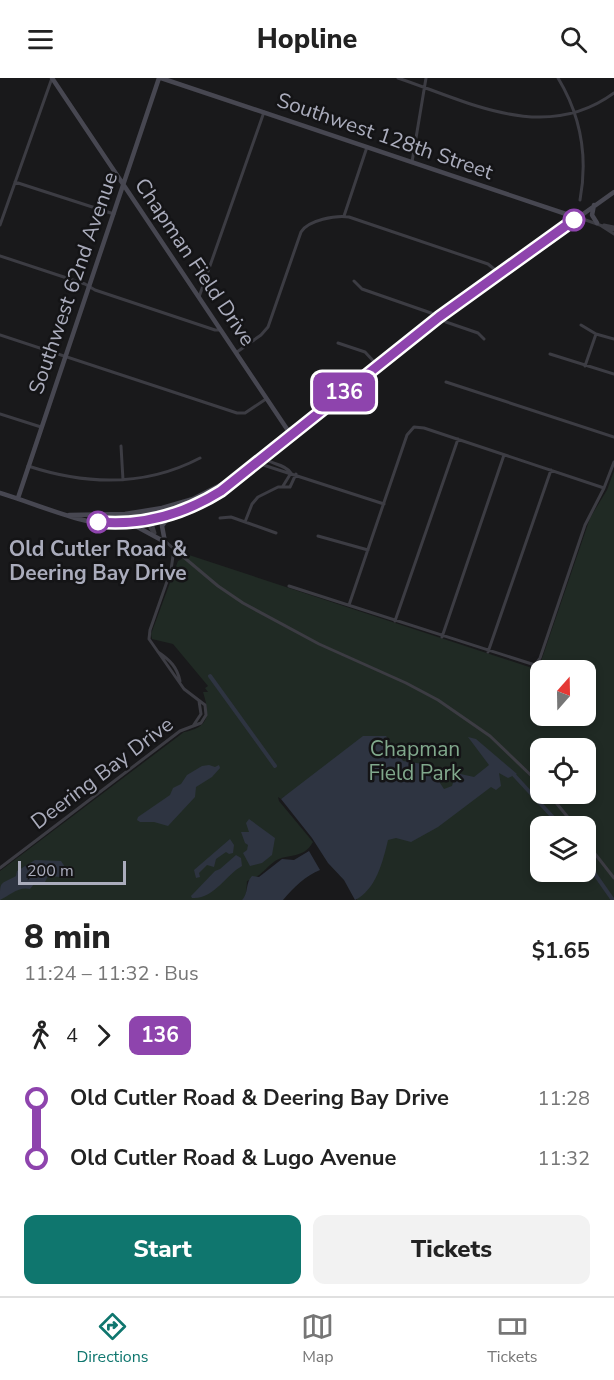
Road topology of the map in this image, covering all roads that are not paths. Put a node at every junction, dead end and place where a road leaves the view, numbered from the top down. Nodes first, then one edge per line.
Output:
1 (52, 78) edge
2 (160, 78) edge
3 (398, 78) edge
4 (426, 78) edge
5 (558, 78) edge
6 (424, 87) junction
7 (614, 93) edge
8 (264, 112) junction
9 (574, 113) junction
10 (367, 147) junction
11 (412, 162) junction
12 (129, 168) junction
13 (117, 174) junction
14 (15, 182) junction
15 (124, 185) junction
16 (614, 192) edge
17 (580, 200) dead end
18 (594, 205) junction
19 (114, 214) junction
20 (344, 216) junction
21 (578, 218) junction
22 (599, 224) junction
23 (0, 225) edge
24 (614, 230) edge
25 (0, 256) edge
26 (499, 273) junction
27 (354, 281) dead end
28 (89, 286) junction
29 (199, 297) junction
30 (439, 317) junction
31 (581, 325) dead end
32 (220, 330) junction
33 (596, 334) junction
34 (0, 335) edge
35 (484, 339) dead end
36 (614, 339) edge
37 (338, 343) dead end
38 (236, 353) junction
39 (550, 354) dead end
40 (66, 357) junction
41 (378, 366) junction
42 (585, 366) junction
43 (614, 374) edge
44 (446, 382) dead end
45 (266, 399) junction
46 (0, 414) edge
47 (41, 427) junction
48 (291, 435) junction
49 (614, 436) edge
50 (458, 439) junction
51 (121, 446) dead end
52 (269, 452) junction
53 (504, 455) junction
54 (262, 457) junction
55 (200, 458) dead end
56 (256, 462) junction
57 (614, 462) edge
58 (275, 464) junction
59 (28, 466) junction
60 (551, 470) junction
61 (291, 473) junction
62 (296, 474) junction
63 (237, 476) junction
64 (123, 480) junction
65 (283, 486) junction
66 (604, 488) junction
67 (0, 493) edge
68 (18, 498) junction
69 (193, 499) junction
70 (384, 504) junction
71 (69, 514) junction
72 (172, 514) junction
73 (91, 515) junction
74 (220, 518) dead end
75 (149, 519) junction
76 (245, 522) junction
77 (130, 523) junction
78 (276, 533) dead end
79 (318, 536) dead end
80 (165, 542) junction
81 (174, 549) junction
82 (368, 550) junction
83 (289, 586) dead end
84 (349, 605) junction
85 (395, 621) junction
86 (442, 636) junction
87 (488, 652) junction
88 (530, 774) edge
89 (557, 804) edge
90 (566, 816) edge
91 (596, 855) edge
92 (0, 868) edge
93 (614, 878) edge

1 - 13 street, Chapman Field Drive
1 - 14 street
2 - 8 street, Southwest 128th Street
2 - 12 street, Southwest 62nd Avenue
3 - 6 street
4 - 6 street
5 - 9 street
6 - 9 street
6 - 11 street
7 - 9 street
8 - 10 street, Southwest 128th Street
8 - 29 street
9 - 17 street
10 - 11 street, Southwest 128th Street
10 - 20 street
11 - 21 street, Southwest 128th Street
12 - 13 street
12 - 15 street, Southwest 62nd Avenue
13 - 15 street, Chapman Field Drive
14 - 19 street
14 - 23 street
15 - 19 street, Southwest 62nd Avenue
15 - 29 street, Chapman Field Drive
16 - 18 street
18 - 21 street
18 - 22 street
19 - 28 street, Southwest 62nd Avenue
20 - 26 street
20 - 38 street
21 - 22 street, Southwest 128th Street
21 - 26 street
22 - 24 street, Southwest 128th Street
25 - 28 street
26 - 30 street
27 - 30 street
28 - 32 street
28 - 40 street, Southwest 62nd Avenue
29 - 32 street, Chapman Field Drive
30 - 35 street
30 - 41 street
31 - 33 street
32 - 38 street, Chapman Field Drive
33 - 36 street
33 - 42 street
34 - 40 street
37 - 41 street
38 - 45 street, Chapman Field Drive
39 - 42 street
40 - 45 street
40 - 47 street, Southwest 62nd Avenue
41 - 48 street
42 - 43 street
44 - 49 street
45 - 48 street, Chapman Field Drive
46 - 47 street
47 - 59 street, Southwest 62nd Avenue
48 - 52 street
50 - 53 street
50 - 70 street
50 - 85 street
51 - 64 street
52 - 54 street
52 - 58 street
53 - 60 street
53 - 86 street
54 - 56 street
54 - 58 street
55 - 64 street
56 - 61 street
56 - 63 street
57 - 66 street
58 - 61 street
59 - 64 street
59 - 68 street, Southwest 62nd Avenue
60 - 66 street
60 - 87 street
61 - 62 street
61 - 65 street
62 - 65 street
62 - 70 street
63 - 69 street
63 - 72 street
65 - 76 street
66 - 87 street
67 - 68 street
68 - 71 street
69 - 73 street
69 - 75 street
70 - 82 street
71 - 73 street
71 - 77 street
72 - 75 street
72 - 80 street
73 - 75 street
74 - 76 street
75 - 77 street
75 - 80 street
76 - 78 street
77 - 80 street
79 - 82 street
80 - 81 street
81 - 88 street
81 - 92 street, Deering Bay Drive
82 - 84 street
83 - 84 street
84 - 85 street
85 - 86 street
86 - 87 street
89 - 90 street
91 - 93 street

